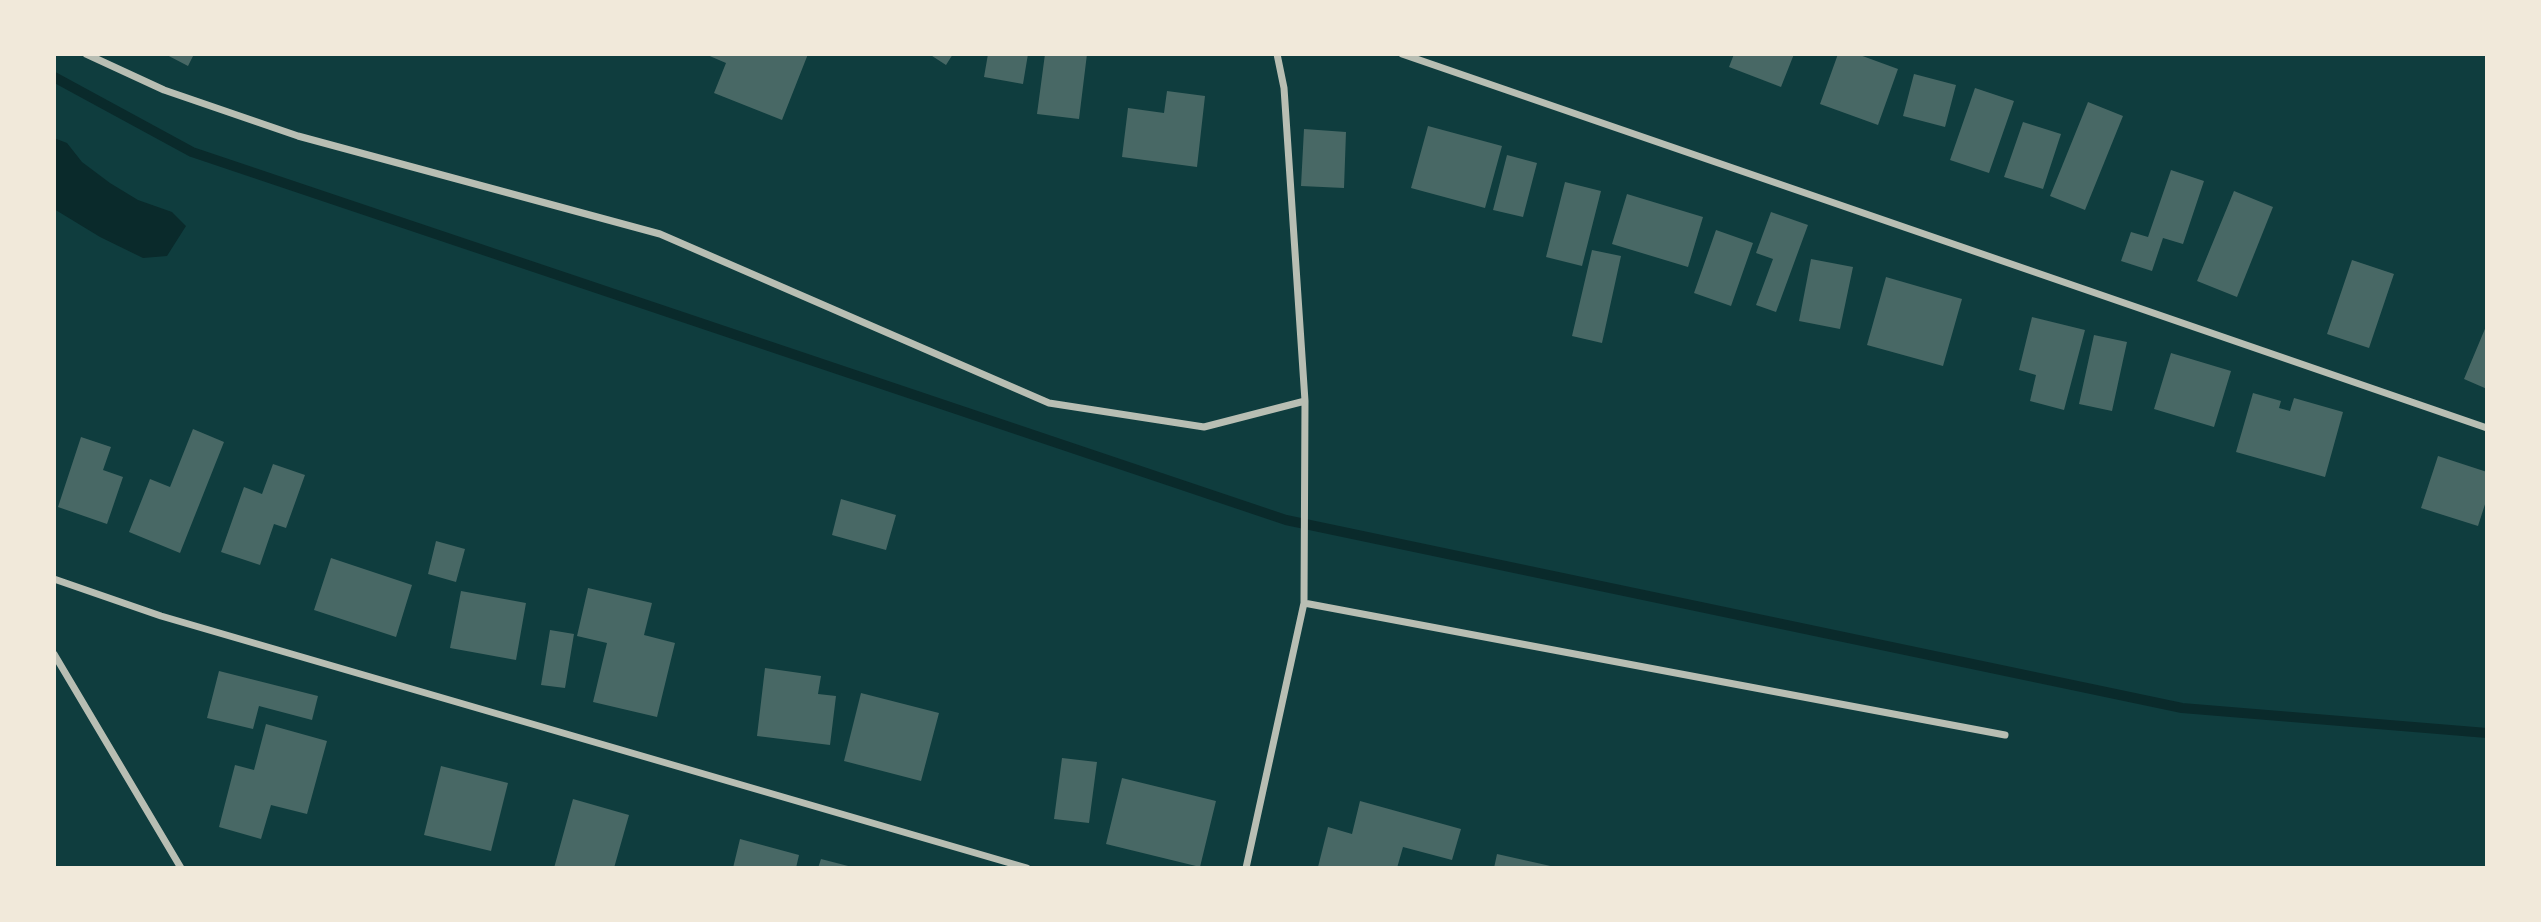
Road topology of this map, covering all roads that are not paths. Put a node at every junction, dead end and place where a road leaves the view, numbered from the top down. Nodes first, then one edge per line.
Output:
1 (86, 54) edge
2 (1277, 54) edge
3 (1402, 54) edge
4 (1305, 401) junction
5 (2487, 428) edge
6 (54, 579) edge
7 (1304, 603) junction
8 (54, 654) edge
9 (2005, 735) dead end
10 (181, 868) edge
11 (1027, 868) edge
12 (1246, 868) edge

1 - 4 street
2 - 4 street
3 - 5 street
4 - 7 street
6 - 11 street
7 - 9 street
7 - 12 street
8 - 10 street

